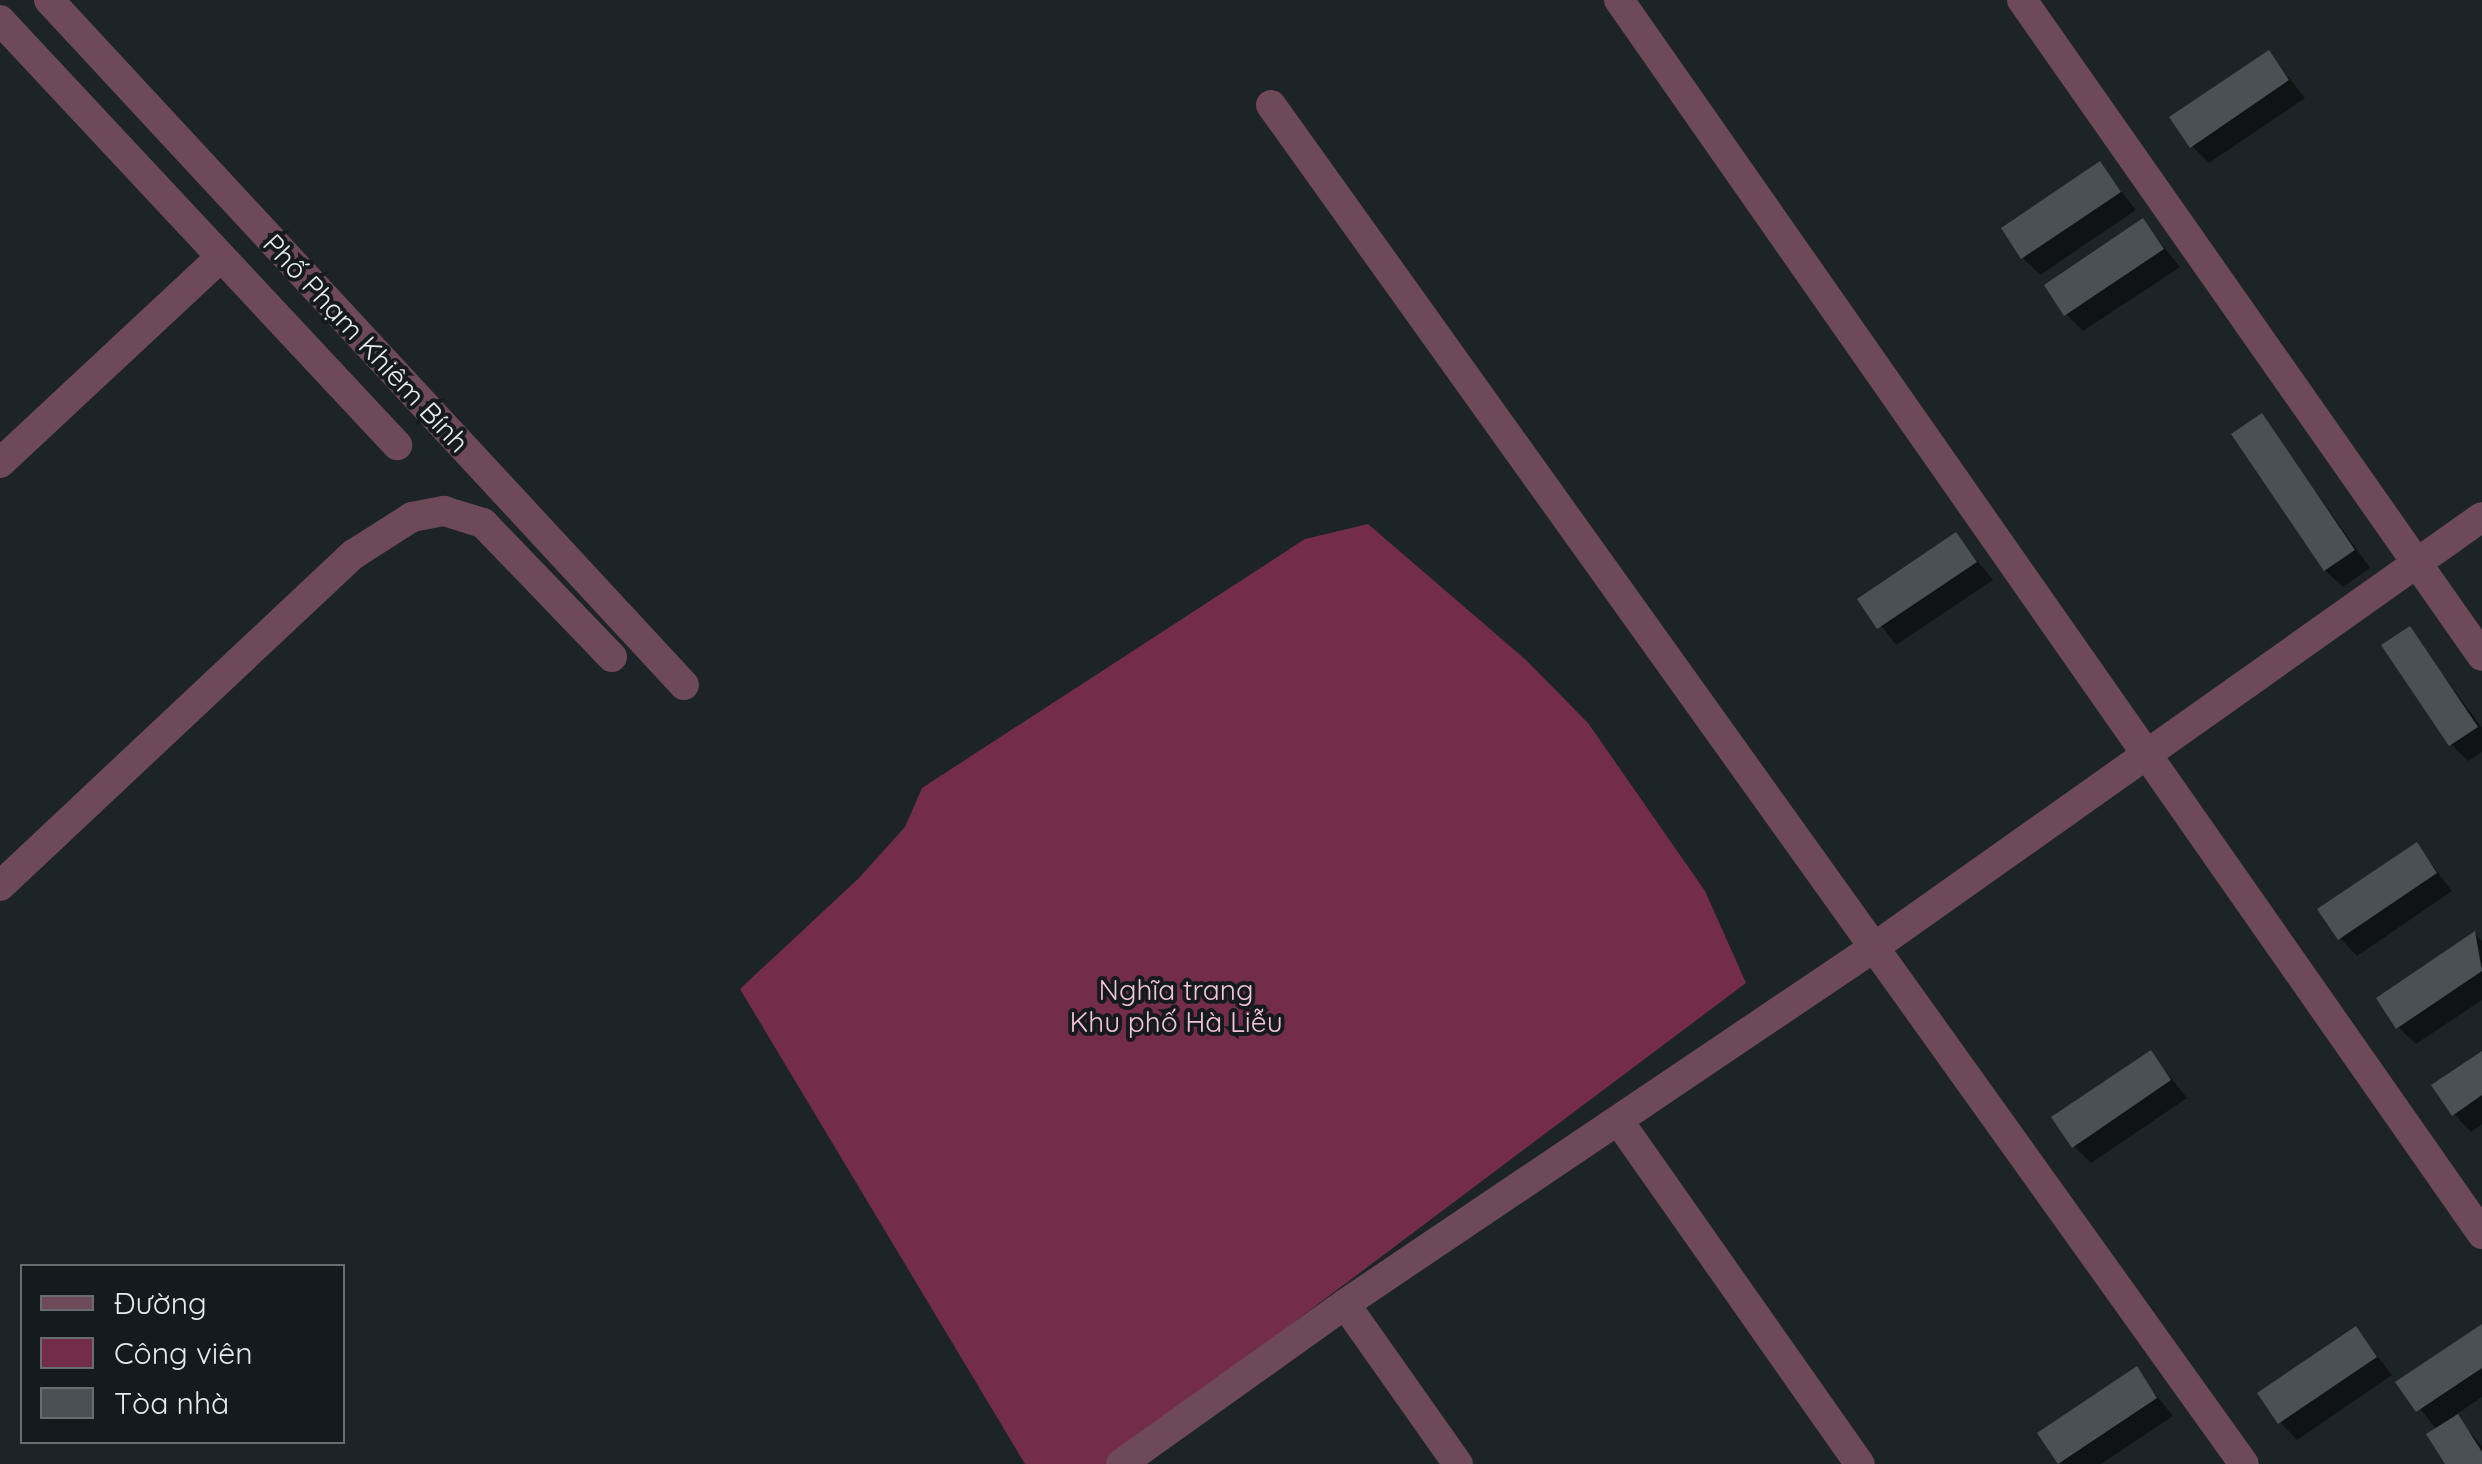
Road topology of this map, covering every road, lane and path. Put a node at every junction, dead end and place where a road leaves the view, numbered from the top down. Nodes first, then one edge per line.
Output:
1 (49, 0) edge
2 (1619, 0) edge
3 (2022, 0) edge
4 (1, 22) edge
5 (1272, 105) dead end
6 (221, 257) junction
7 (397, 446) dead end
8 (0, 463) edge
9 (2482, 516) edge
10 (2418, 566) junction
11 (2482, 656) edge
12 (612, 658) dead end
13 (684, 685) dead end
14 (2148, 757) junction
15 (0, 886) edge
16 (1876, 946) junction
17 (1620, 1123) junction
18 (2482, 1234) edge
19 (1344, 1304) junction
20 (1121, 1464) edge
21 (1458, 1464) edge
22 (1860, 1464) edge
23 (2244, 1464) edge

1 - 13 street, Phố Phạm Khiêm Bính
2 - 14 street
3 - 10 street
4 - 6 street, Phố Phạm Khiêm Bính
5 - 16 street
6 - 7 street, Phố Phạm Khiêm Bính
6 - 8 street
9 - 10 street
10 - 11 street
10 - 14 street
12 - 15 street
14 - 16 street
14 - 18 street
16 - 17 street
16 - 23 street
17 - 19 street
17 - 22 street
19 - 20 street
19 - 21 street

